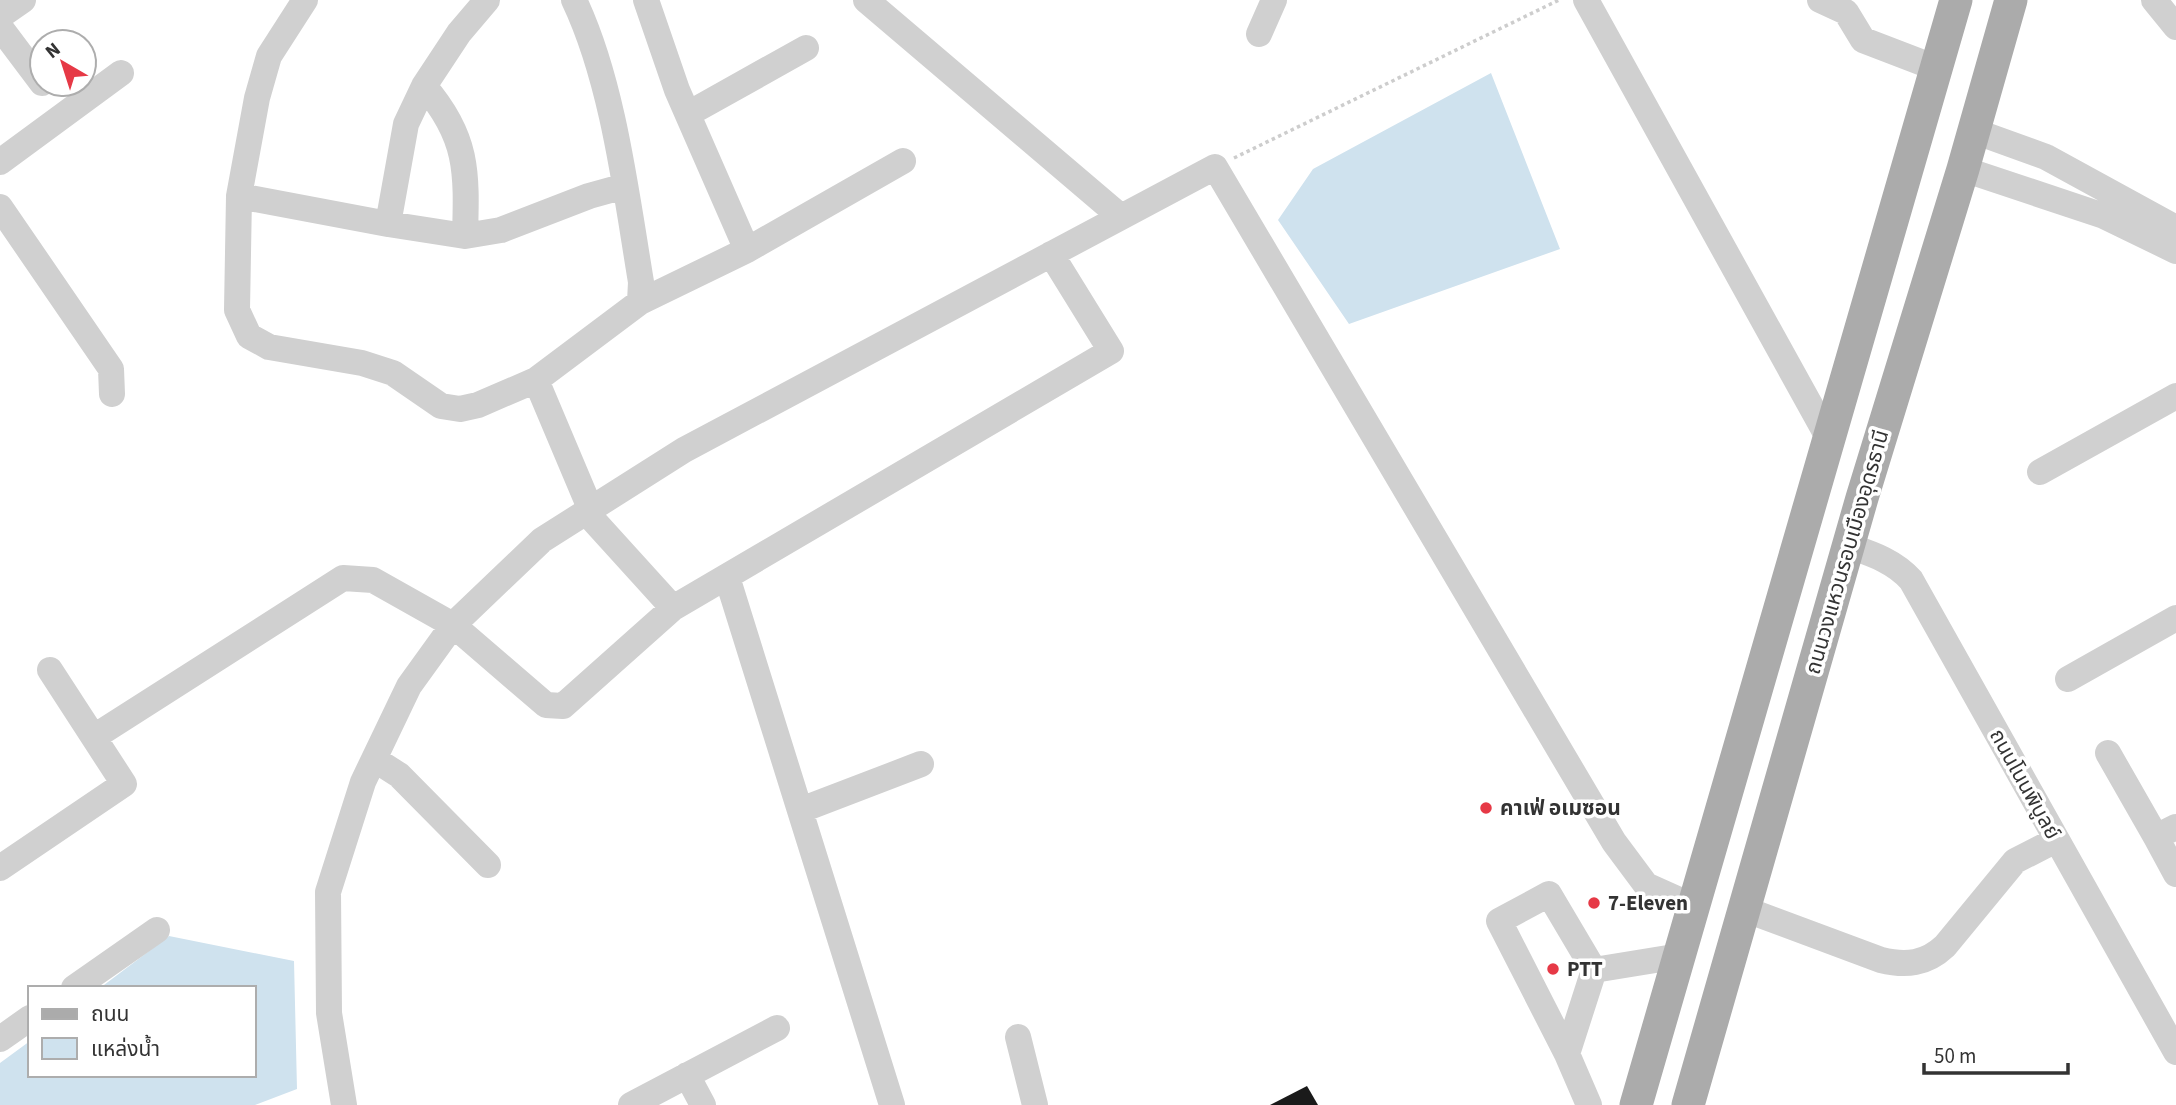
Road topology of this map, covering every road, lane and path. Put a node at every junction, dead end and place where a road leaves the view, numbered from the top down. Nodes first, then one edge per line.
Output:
1 (23, 0) edge
2 (305, 0) edge
3 (487, 0) edge
4 (574, 0) edge
5 (646, 0) edge
6 (866, 0) edge
7 (1274, 0) edge
8 (1559, 0) edge
9 (1587, 0) edge
10 (1820, 0) edge
11 (1956, 0) edge
12 (2011, 0) edge
13 (2154, 0) edge
14 (0, 16) edge
15 (0, 27) edge
16 (2176, 27) edge
17 (1259, 34) dead end
18 (806, 48) dead end
19 (28, 64) edge
20 (1936, 68) junction
21 (121, 73) dead end
22 (424, 86) junction
23 (53, 98) edge
24 (65, 114) junction
25 (688, 114) junction
26 (1974, 131) junction
27 (903, 161) dead end
28 (0, 162) edge
29 (1215, 167) junction
30 (1963, 169) junction
31 (625, 186) junction
32 (239, 196) junction
33 (0, 207) edge
34 (1115, 212) junction
35 (388, 224) junction
36 (2176, 228) edge
37 (465, 236) junction
38 (747, 250) junction
39 (2176, 251) edge
40 (1051, 254) junction
41 (640, 302) junction
42 (536, 380) junction
43 (112, 394) dead end
44 (2176, 396) edge
45 (1829, 439) junction
46 (2040, 472) dead end
47 (588, 509) junction
48 (1849, 546) junction
49 (727, 577) junction
50 (673, 608) junction
51 (2176, 618) edge
52 (453, 625) junction
53 (50, 670) dead end
54 (2068, 679) dead end
55 (94, 737) junction
56 (2108, 753) dead end
57 (374, 759) junction
58 (921, 764) dead end
59 (801, 810) junction
60 (2166, 832) edge
61 (2056, 840) junction
62 (488, 865) dead end
63 (0, 868) edge
64 (2176, 874) edge
65 (1695, 907) junction
66 (1744, 909) junction
67 (157, 930) dead end
68 (1681, 956) junction
69 (1594, 970) junction
70 (77, 986) edge
71 (28, 1019) edge
72 (778, 1028) dead end
73 (1018, 1037) dead end
74 (0, 1039) edge
75 (2175, 1046) edge
76 (1567, 1054) junction
77 (687, 1075) junction
78 (344, 1105) edge
79 (631, 1105) edge
80 (703, 1105) edge
81 (892, 1105) edge
82 (1035, 1105) edge
83 (1589, 1105) edge
84 (1636, 1105) edge
85 (1688, 1105) edge

1 - 14 street
2 - 32 street
3 - 22 street
4 - 31 street
5 - 25 street
6 - 34 street
7 - 17 street
8 - 29 path
9 - 45 street
10 - 20 street
11 - 20 main road
12 - 26 main road, ถนนวงแหวนรอบเมืองอุดรธานี
13 - 16 street
15 - 19 street
18 - 25 street
20 - 45 main road
21 - 24 street
22 - 35 street
22 - 37 street
23 - 24 street
24 - 28 street
25 - 38 street
26 - 30 main road, ถนนวงแหวนรอบเมืองอุดรธานี
26 - 36 street
27 - 38 street
29 - 34 street
29 - 65 street
30 - 39 street
30 - 48 main road, ถนนวงแหวนรอบเมืองอุดรธานี
31 - 37 street
31 - 41 street
32 - 35 street
32 - 42 street
33 - 43 street
34 - 40 street
35 - 37 street
38 - 41 street
40 - 47 street
40 - 49 street
41 - 42 street
42 - 47 street
44 - 46 street
45 - 65 main road
47 - 50 street
47 - 52 street
48 - 61 street, ถนนโนนพิบูลย์
48 - 66 main road, ถนนวงแหวนรอบเมืองอุดรธานี
49 - 50 street
49 - 59 street
50 - 52 street
51 - 54 street
52 - 55 street
52 - 57 street
53 - 55 street
55 - 63 street
56 - 60 street
57 - 62 street
57 - 78 street
58 - 59 street
59 - 81 street
60 - 64 street
61 - 66 street
61 - 75 street, ถนนโนนพิบูลย์
65 - 68 main road
66 - 85 main road, ถนนวงแหวนรอบเมืองอุดรธานี
67 - 70 street
68 - 69 street
68 - 84 main road
69 - 76 street
69 - 76 street
71 - 74 street
72 - 77 street
73 - 82 street
76 - 83 street
77 - 79 street
77 - 80 street

